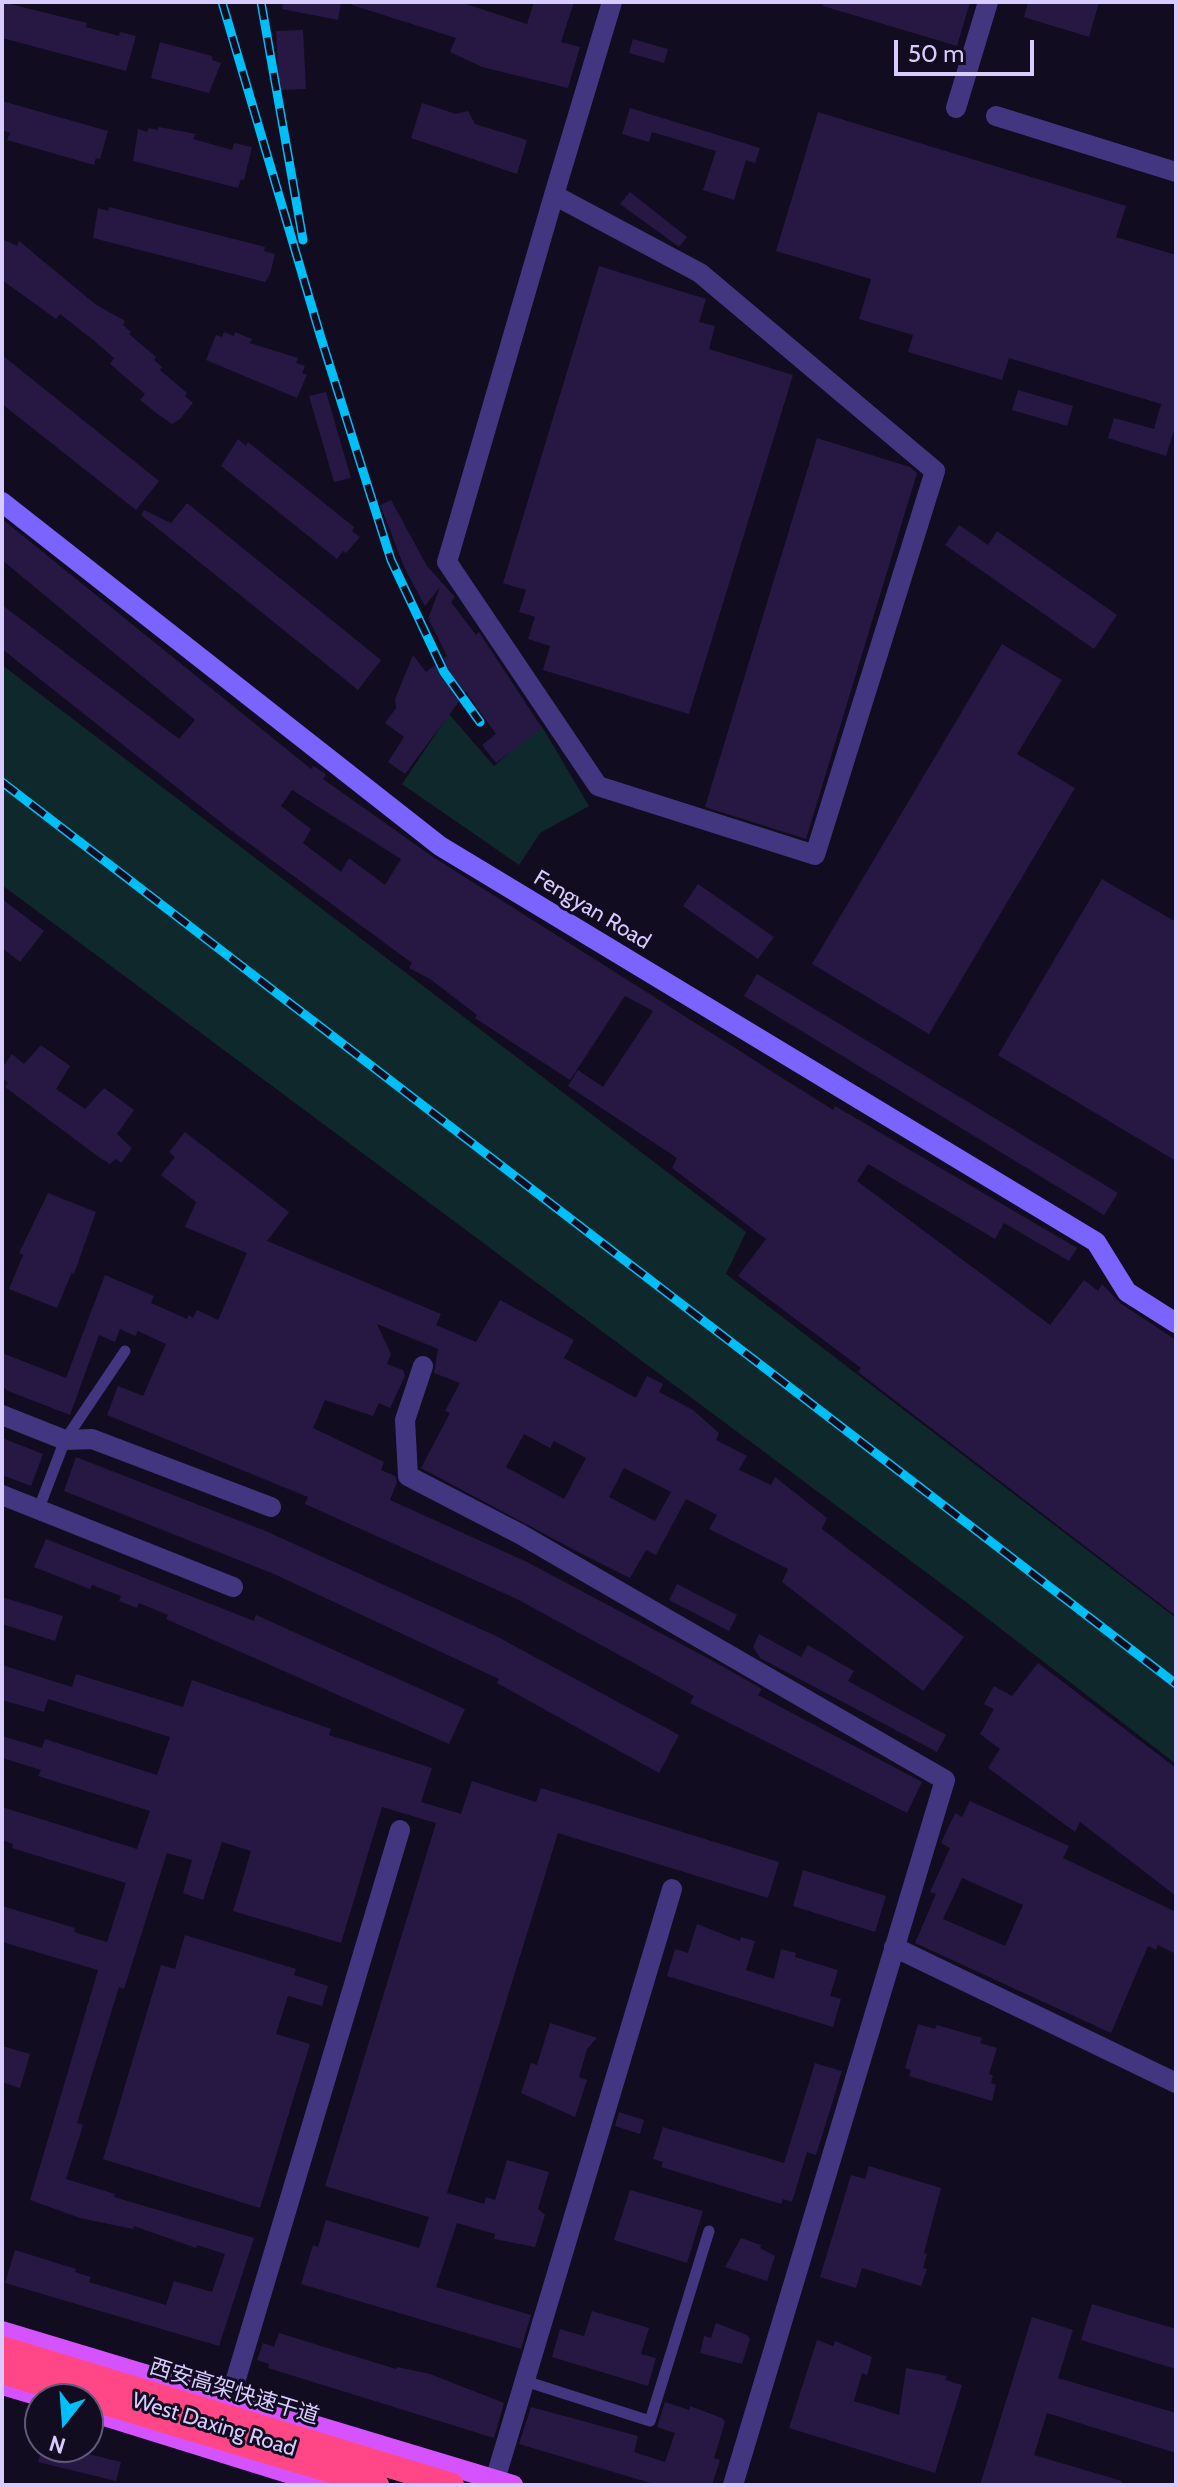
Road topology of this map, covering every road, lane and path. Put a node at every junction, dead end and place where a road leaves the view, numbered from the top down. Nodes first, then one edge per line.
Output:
1 (612, 2) edge
2 (988, 2) edge
3 (956, 108) dead end
4 (996, 116) dead end
5 (1176, 172) edge
6 (554, 195) junction
7 (2, 502) edge
8 (1176, 1323) edge
9 (125, 1351) dead end
10 (423, 1366) dead end
11 (2, 1415) edge
12 (65, 1440) junction
13 (2, 1495) edge
14 (271, 1507) dead end
15 (39, 1508) junction
16 (233, 1587) dead end
17 (400, 1830) dead end
18 (672, 1889) dead end
19 (894, 1947) junction
20 (1176, 2083) edge
21 (709, 2231) dead end
22 (2, 2331) edge
23 (2, 2348) edge
24 (2, 2372) edge
25 (525, 2381) junction
26 (2, 2385) edge
27 (24, 2392) edge
28 (230, 2399) junction
29 (104, 2416) edge
30 (504, 2482) edge
31 (326, 2485) edge
32 (377, 2485) edge
33 (452, 2485) edge
34 (733, 2485) edge

1 - 6 street
2 - 3 street
4 - 5 street
6 - 6 street
7 - 8 street, Fengyan Road
9 - 12 lane
10 - 19 street
11 - 12 street
12 - 14 street
12 - 15 lane
13 - 15 street
15 - 16 street
17 - 28 street
18 - 25 street
19 - 20 street
19 - 34 street
21 - 25 lane
22 - 28 main road, West Daxing Road
23 - 33 highway, 西安高架快速干道
24 - 32 highway
25 - 30 street
26 - 27 main road
28 - 30 main road, West Daxing Road
29 - 31 main road, West Daxing Road

